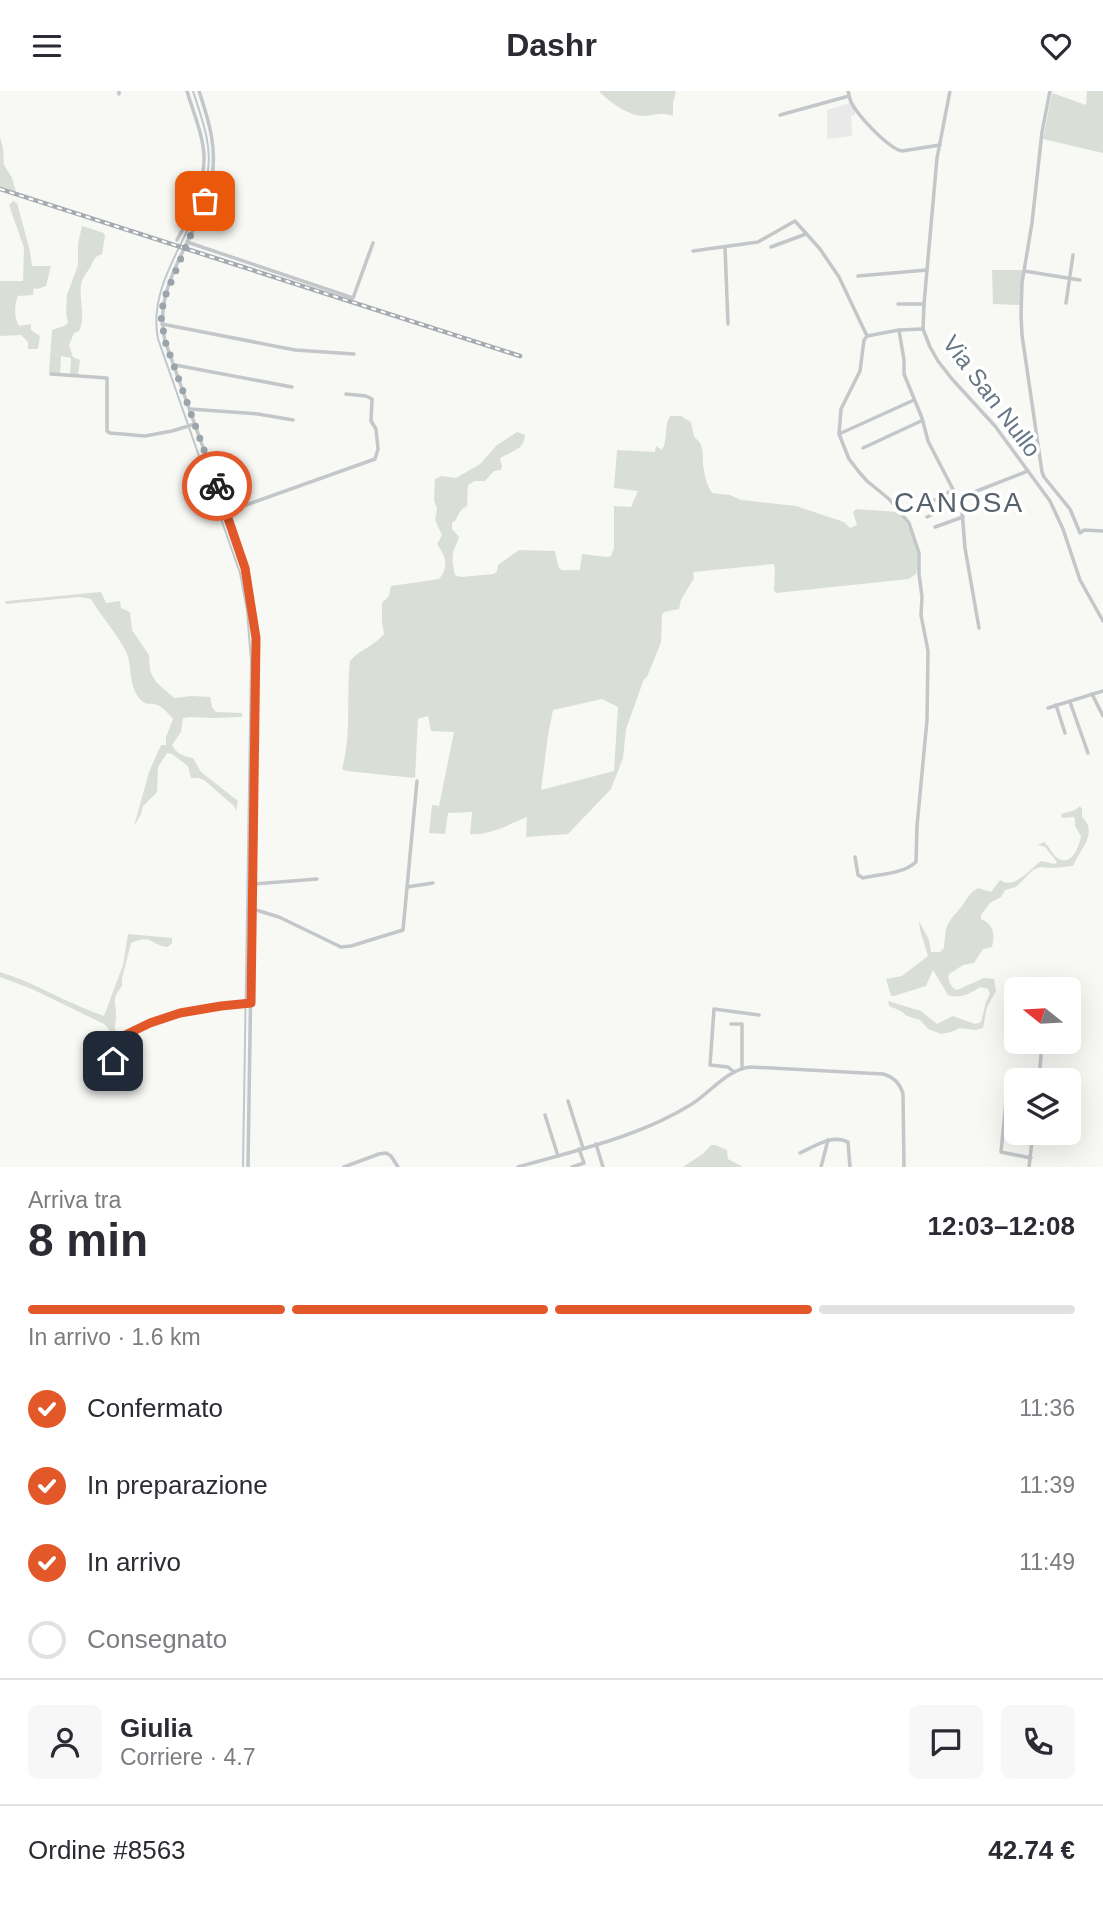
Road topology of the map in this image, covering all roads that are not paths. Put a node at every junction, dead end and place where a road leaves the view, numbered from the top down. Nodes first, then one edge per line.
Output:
1 (187, 91) edge
2 (200, 91) edge
3 (950, 91) edge
4 (1050, 91) edge
5 (848, 93) edge
6 (779, 115) dead end
7 (940, 145) junction
8 (806, 234) junction
9 (177, 240) dead end
10 (187, 242) junction
11 (373, 243) dead end
12 (725, 247) junction
13 (771, 247) dead end
14 (693, 251) dead end
15 (1073, 255) dead end
16 (927, 270) junction
17 (1024, 271) junction
18 (858, 276) dead end
19 (1070, 278) junction
20 (1080, 280) dead end
21 (1066, 303) dead end
22 (898, 304) dead end
23 (924, 304) junction
24 (162, 324) junction
25 (728, 324) dead end
26 (923, 329) junction
27 (899, 330) junction
28 (867, 336) junction
29 (354, 354) dead end
30 (175, 365) junction
31 (51, 374) dead end
32 (292, 387) dead end
33 (345, 394) dead end
34 (914, 399) junction
35 (190, 408) junction
36 (293, 420) dead end
37 (922, 420) junction
38 (194, 424) junction
39 (839, 434) junction
40 (863, 448) dead end
41 (1028, 471) junction
42 (953, 490) junction
43 (959, 501) junction
44 (918, 509) dead end
45 (226, 512) junction
46 (927, 517) dead end
47 (963, 517) junction
48 (934, 527) dead end
49 (1103, 531) edge
50 (1103, 621) edge
51 (979, 628) dead end
52 (1103, 691) edge
53 (1092, 694) junction
54 (1070, 701) junction
55 (1056, 705) junction
56 (1048, 708) dead end
57 (1103, 716) edge
58 (1065, 733) dead end
59 (1088, 753) dead end
60 (417, 781) dead end
61 (855, 857) dead end
62 (317, 879) dead end
63 (433, 883) dead end
64 (253, 884) junction
65 (407, 887) junction
66 (253, 909) junction
67 (251, 1003) junction
68 (759, 1015) dead end
69 (731, 1024) dead end
70 (1041, 1055) dead end
71 (108, 1067) dead end
72 (1040, 1068) edge
73 (742, 1069) junction
74 (734, 1072) junction
75 (568, 1101) dead end
76 (545, 1115) dead end
77 (1004, 1122) edge
78 (828, 1140) junction
79 (596, 1144) junction
80 (1032, 1145) edge
81 (581, 1149) junction
82 (800, 1153) dead end
83 (558, 1156) junction
84 (1031, 1158) junction
85 (248, 1167) edge
86 (344, 1167) edge
87 (398, 1167) edge
88 (518, 1167) edge
89 (572, 1167) edge
90 (603, 1167) edge
91 (821, 1167) edge
92 (850, 1167) edge
93 (904, 1167) edge
94 (1029, 1167) edge

1 - 9 street
2 - 10 street
3 - 7 street, Via San Nullo
4 - 17 street
5 - 6 street
5 - 7 street
7 - 16 street, Via San Nullo
8 - 12 street
8 - 13 street
8 - 28 street
10 - 11 street
10 - 24 street
12 - 14 street
12 - 25 street
15 - 19 street
16 - 18 street
16 - 23 street, Via San Nullo
17 - 19 street
17 - 49 street
19 - 20 street
19 - 21 street
22 - 23 street
23 - 26 street, Via San Nullo
24 - 29 street
24 - 30 street
26 - 27 street
26 - 41 street, Via San Nullo
27 - 28 street
27 - 34 street
28 - 39 street
30 - 32 street
30 - 35 street
31 - 38 street
33 - 45 street
34 - 37 street
34 - 39 street
35 - 36 street
35 - 38 street
37 - 40 street
37 - 42 street
38 - 45 street
39 - 61 street
41 - 43 street
41 - 50 street, Via San Nullo
42 - 43 street
42 - 44 street
43 - 46 street
43 - 47 street
45 - 64 street
47 - 48 street
47 - 51 street
52 - 53 street
53 - 54 street
53 - 57 street
54 - 55 street
54 - 59 street
55 - 56 street
55 - 58 street
60 - 65 street
62 - 64 street
63 - 65 street
64 - 66 street
65 - 66 street
66 - 67 street
67 - 71 street
67 - 85 street
68 - 74 street
69 - 73 street
70 - 72 street
73 - 74 street
73 - 93 street
74 - 79 street
75 - 81 street
76 - 83 street
77 - 84 street
78 - 82 street
78 - 91 street
78 - 92 street
79 - 81 street
79 - 90 street
80 - 84 street
81 - 83 street
81 - 89 street
83 - 88 street
84 - 94 street
86 - 87 street

